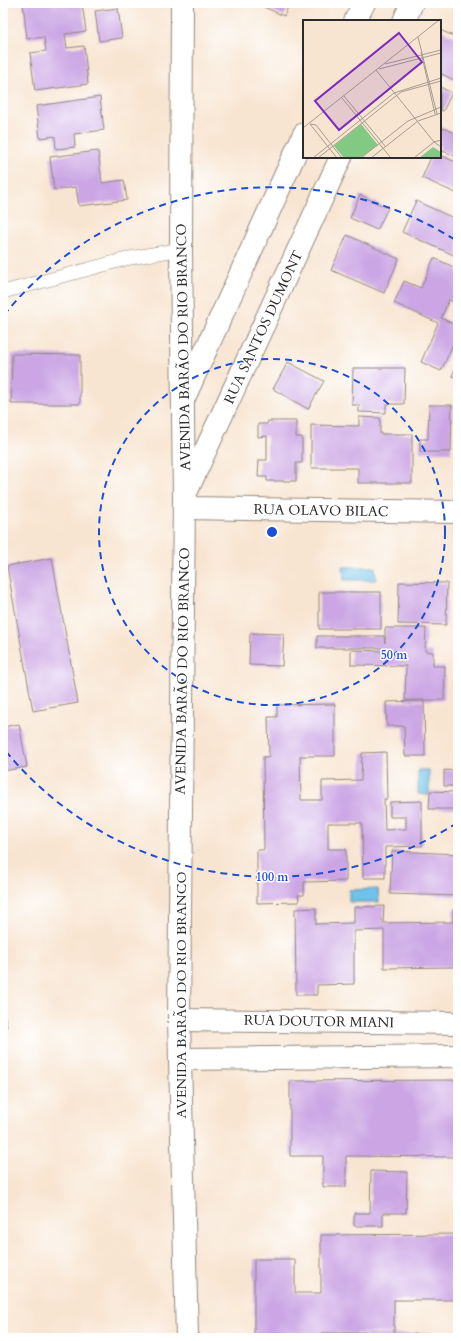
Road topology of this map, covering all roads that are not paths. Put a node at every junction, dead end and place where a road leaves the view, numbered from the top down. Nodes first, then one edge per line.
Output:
1 (182, 3) edge
2 (364, 3) edge
3 (412, 3) edge
4 (356, 20) edge
5 (404, 20) edge
6 (303, 136) edge
7 (341, 158) edge
8 (181, 248) junction
9 (3, 292) edge
10 (184, 398) junction
11 (184, 502) junction
12 (458, 512) edge
13 (179, 1020) junction
14 (458, 1023) edge
15 (458, 1056) edge
16 (180, 1059) junction
17 (187, 1338) edge

1 - 8 street, AVENIDA BARÃO DO RIO BRANCO
2 - 4 street
3 - 5 street
6 - 10 street
7 - 11 street, RUA SANTOS DUMONT
8 - 9 lane
8 - 10 street, AVENIDA BARÃO DO RIO BRANCO
10 - 11 street, AVENIDA BARÃO DO RIO BRANCO
11 - 12 street, RUA OLAVO BILAC
11 - 13 street, AVENIDA BARÃO DO RIO BRANCO
13 - 14 street, RUA DOUTOR MIANI
13 - 16 street, AVENIDA BARÃO DO RIO BRANCO
15 - 16 street
16 - 17 street, AVENIDA BARÃO DO RIO BRANCO

